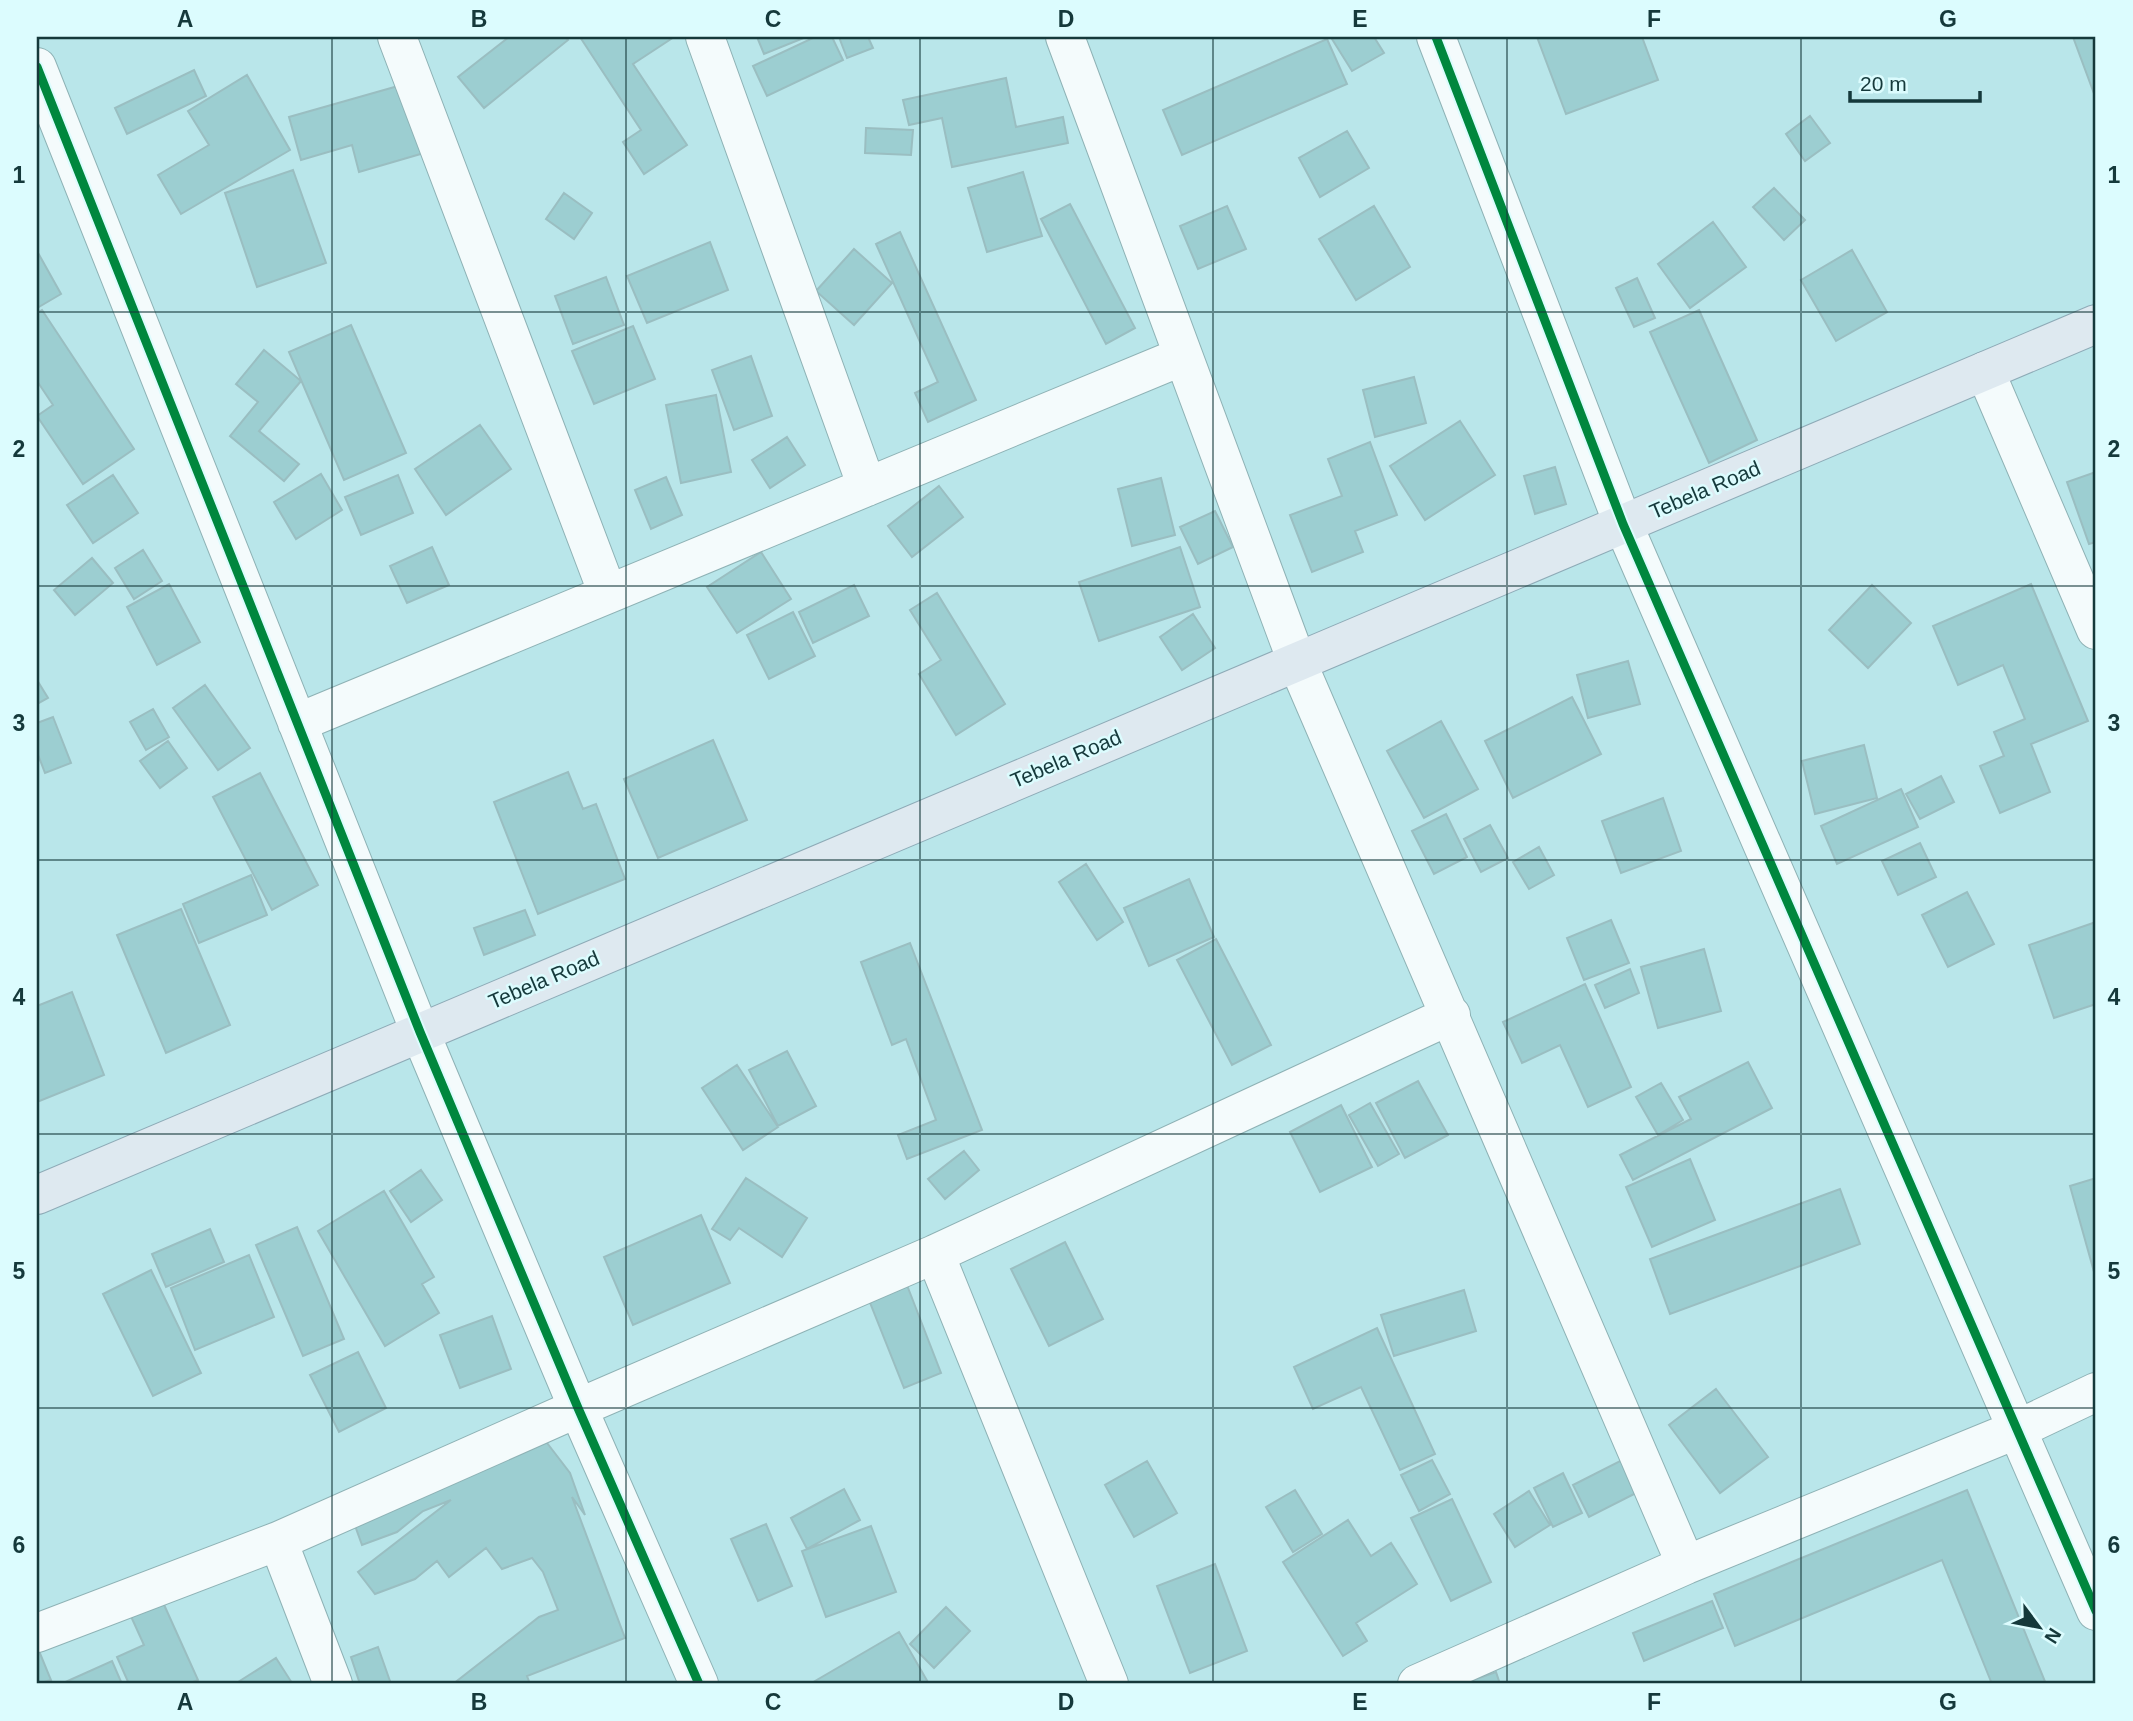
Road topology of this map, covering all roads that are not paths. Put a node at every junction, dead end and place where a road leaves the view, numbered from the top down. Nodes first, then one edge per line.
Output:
1 (397, 37) edge
2 (705, 37) edge
3 (1065, 37) edge
4 (1436, 37) edge
5 (37, 67) edge
6 (2096, 324) edge
7 (1183, 356) junction
8 (1985, 371) junction
9 (867, 487) junction
10 (1623, 524) junction
11 (608, 594) junction
12 (2096, 629) edge
13 (1297, 662) junction
14 (296, 723) junction
15 (1451, 1015) junction
16 (420, 1032) junction
17 (37, 1195) edge
18 (935, 1254) junction
19 (2096, 1392) edge
20 (578, 1408) junction
21 (2018, 1429) junction
22 (278, 1541) junction
23 (1686, 1565) junction
24 (2096, 1611) edge
25 (37, 1633) edge
26 (333, 1684) edge
27 (699, 1684) edge
28 (1109, 1684) edge
29 (1417, 1684) edge

1 - 11 street
2 - 9 street
3 - 7 street
4 - 10 street
5 - 14 street
6 - 8 main road, Tebela Road
7 - 9 street
7 - 13 street
8 - 10 main road, Tebela Road
8 - 12 street
9 - 11 street
10 - 13 main road, Tebela Road
10 - 21 street
11 - 14 street
13 - 15 street
13 - 16 main road, Tebela Road
14 - 16 street
15 - 18 street
15 - 23 street
16 - 17 main road, Tebela Road
16 - 20 street
18 - 20 street
18 - 28 street
19 - 21 street
20 - 22 street
20 - 27 street
21 - 23 street
21 - 24 street
22 - 25 street
22 - 26 street
23 - 29 street

